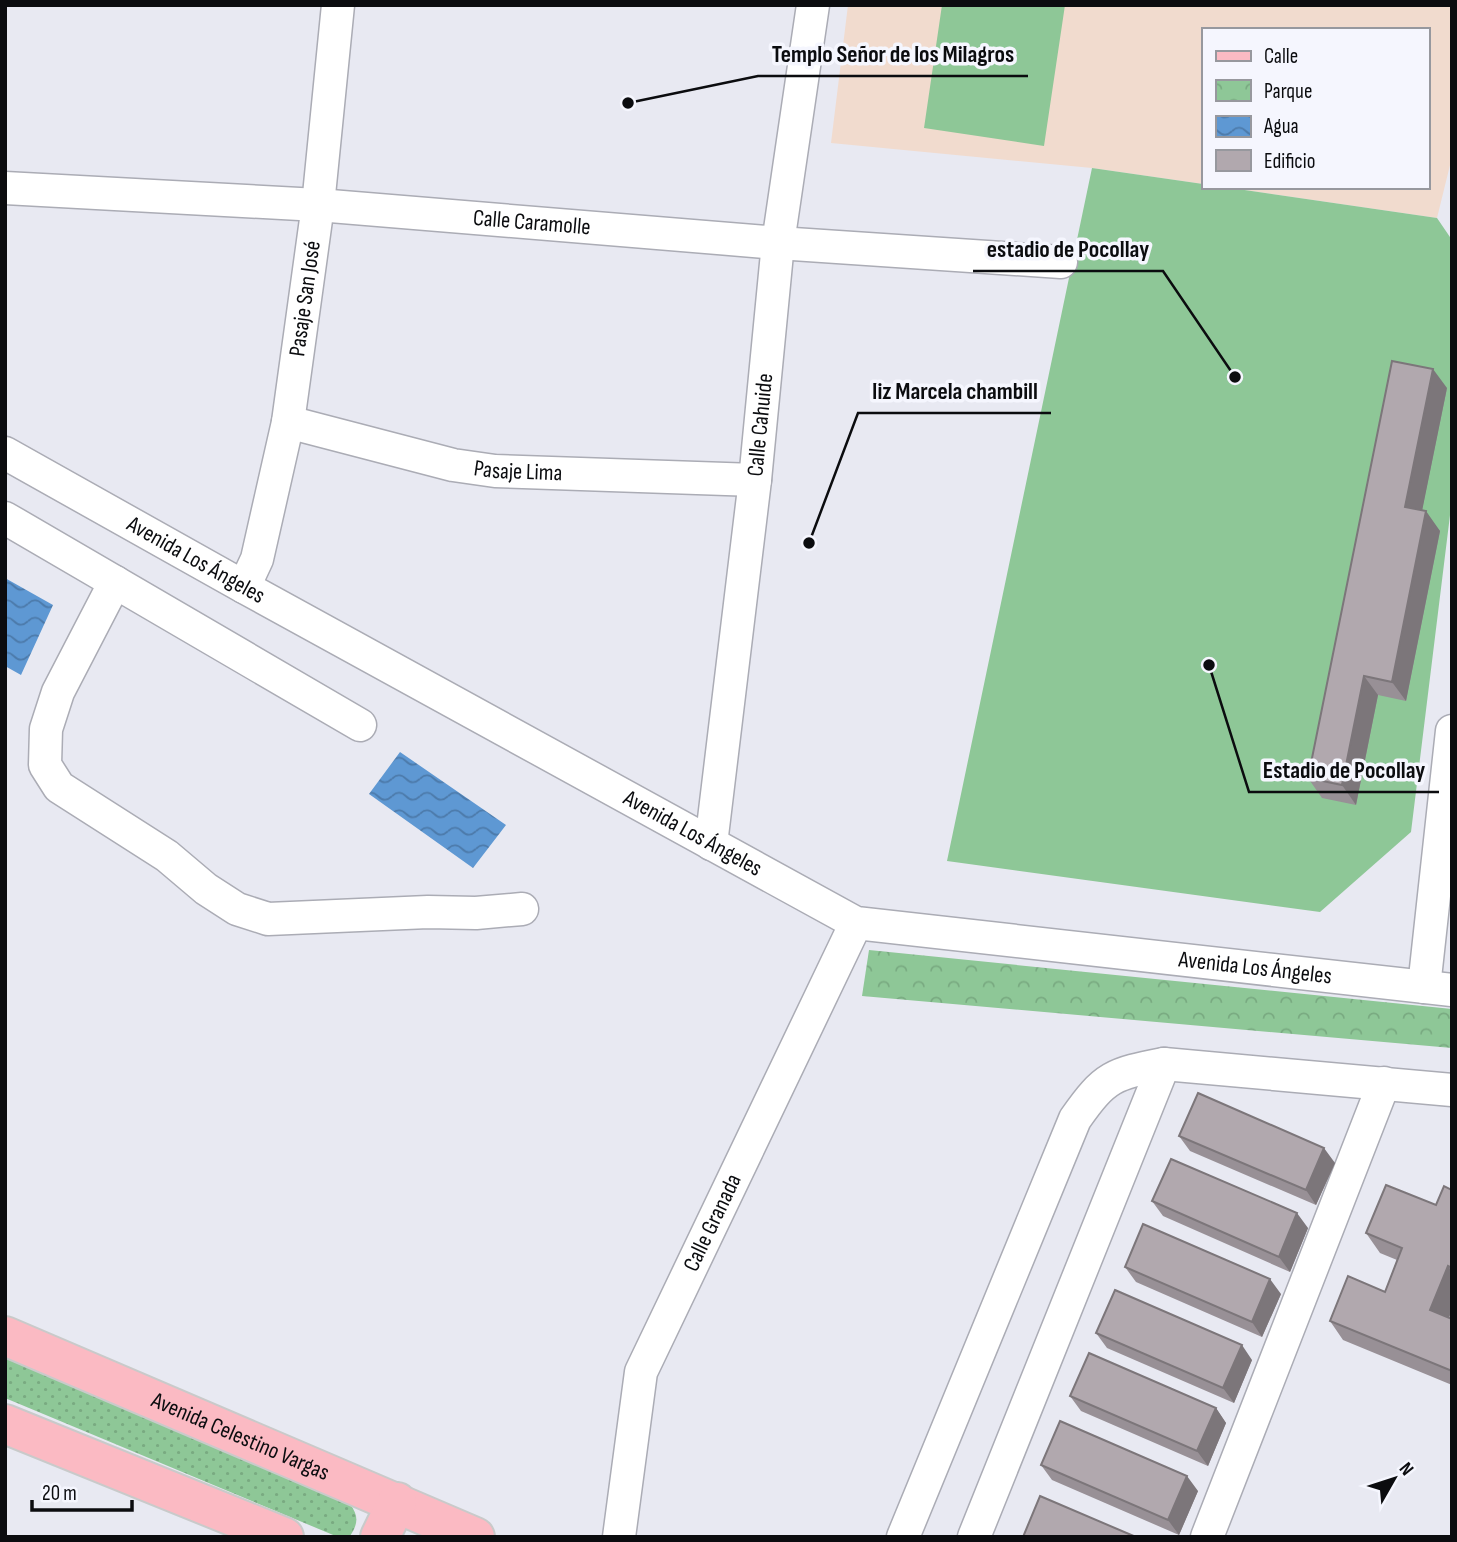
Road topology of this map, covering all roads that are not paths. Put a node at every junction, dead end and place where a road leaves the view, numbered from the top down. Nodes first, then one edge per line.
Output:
1 (338, 5) edge
2 (813, 5) edge
3 (5, 188) edge
4 (318, 205) junction
5 (778, 243) junction
6 (1061, 262) dead end
7 (288, 422) junction
8 (5, 453) edge
9 (755, 480) junction
10 (5, 518) edge
11 (116, 582) junction
12 (244, 587) junction
13 (360, 725) dead end
14 (1452, 731) edge
15 (711, 844) junction
16 (522, 909) dead end
17 (856, 923) junction
18 (1438, 988) edge
19 (1164, 1064) junction
20 (1384, 1083) junction
21 (1452, 1090) edge
22 (5, 1336) edge
23 (10, 1433) edge
24 (397, 1502) junction
25 (284, 1537) edge
26 (380, 1537) edge
27 (475, 1537) edge
28 (619, 1537) edge
29 (903, 1537) edge
30 (974, 1537) edge
31 (1207, 1537) edge

1 - 4 street, Pasaje San José
2 - 5 street, Calle Cahuide
3 - 4 street, Calle Caramolle
4 - 5 street, Calle Caramolle
4 - 7 street, Pasaje San José
5 - 6 street, Calle Caramolle
5 - 9 street, Calle Cahuide
7 - 9 street, Pasaje Lima
7 - 12 street, Pasaje San José
8 - 12 street, Avenida Los Ángeles
9 - 15 street, Calle Cahuide
10 - 11 street
11 - 13 street
11 - 16 street
12 - 15 street, Avenida Los Ángeles
14 - 18 street
15 - 17 street, Avenida Los Ángeles
17 - 18 street, Avenida Los Ángeles
17 - 28 street, Calle Granada
19 - 20 street
19 - 29 street
19 - 30 street
20 - 21 street
20 - 31 street
22 - 24 main road, Avenida Celestino Vargas
23 - 25 main road
24 - 26 main road
24 - 27 main road, Avenida Celestino Vargas

